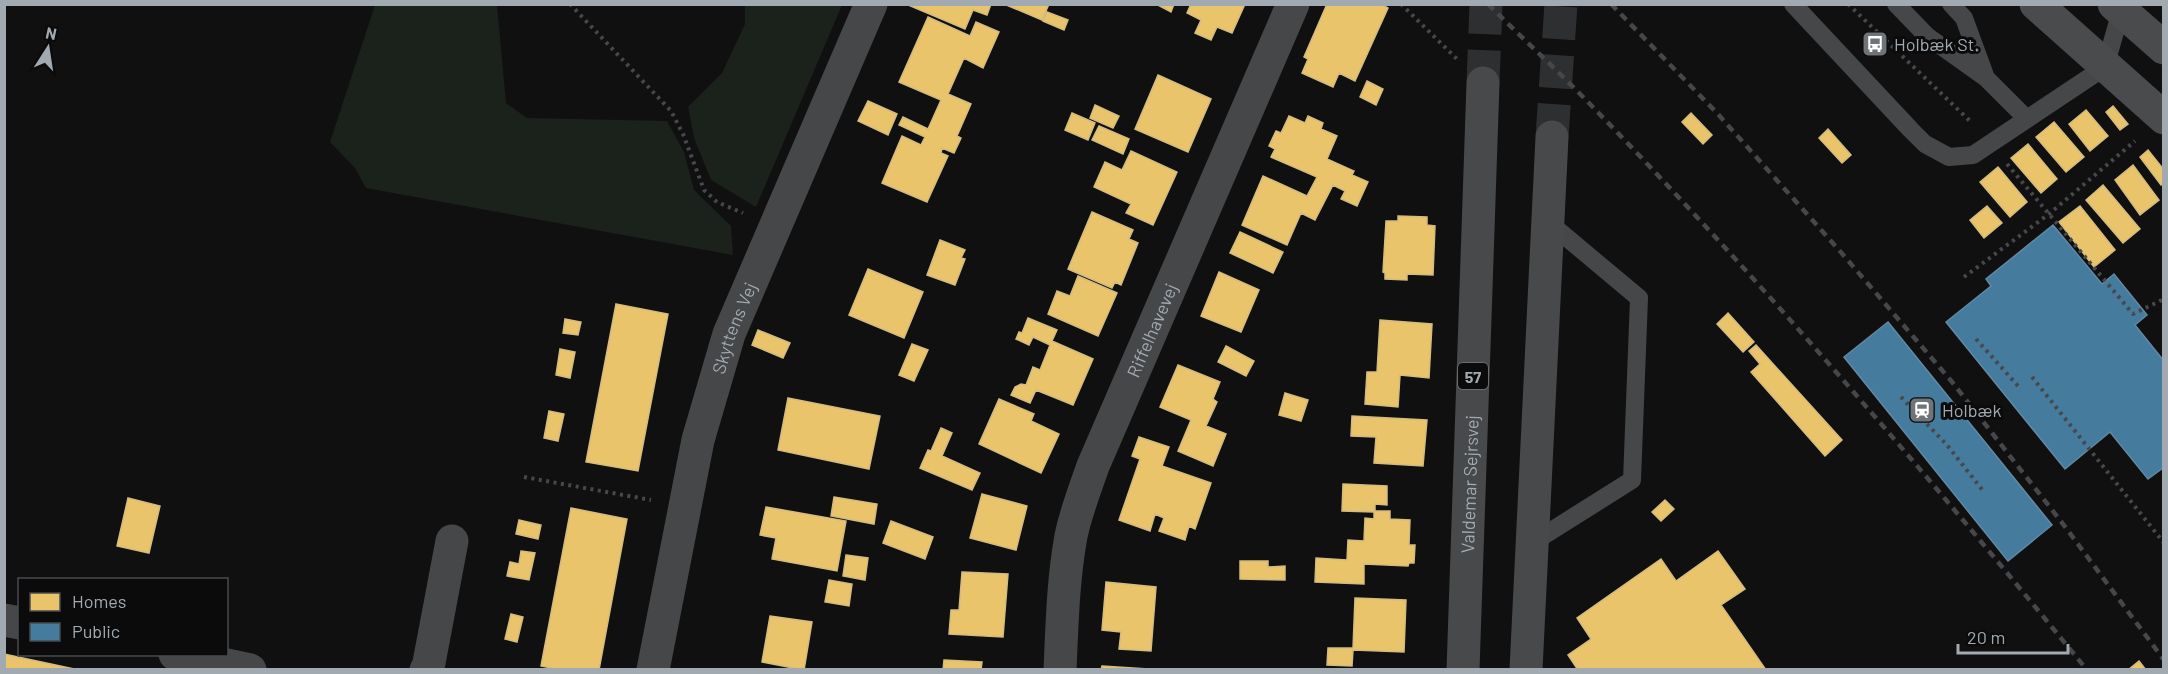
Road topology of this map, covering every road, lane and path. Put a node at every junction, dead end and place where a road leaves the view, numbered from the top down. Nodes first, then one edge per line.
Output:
1 (570, 4) edge
2 (871, 4) edge
3 (1293, 4) edge
4 (1401, 4) edge
5 (1793, 4) edge
6 (1848, 4) edge
7 (1896, 4) edge
8 (1951, 4) edge
9 (2036, 4) edge
10 (2118, 8) edge
11 (2163, 48) edge
12 (2105, 67) junction
13 (1986, 78) junction
14 (1483, 83) joint
15 (2026, 118) junction
16 (2163, 118) edge
17 (1552, 137) tunnel mouth
18 (2134, 141) dead end
19 (1990, 144) junction
20 (2049, 214) junction
21 (1547, 221) junction
22 (775, 226) junction
23 (1964, 277) dead end
24 (2163, 299) edge
25 (1976, 339) dead end
26 (2032, 377) dead end
27 (2019, 387) dead end
28 (1901, 397) dead end
29 (524, 477) dead end
30 (1984, 492) dead end
31 (685, 506) junction
32 (452, 541) dead end
33 (1532, 543) junction
34 (2163, 543) edge
35 (185, 656) edge
36 (250, 669) edge
37 (426, 669) edge
38 (653, 669) edge
39 (1060, 669) edge
40 (1463, 669) edge
41 (1526, 669) edge

1 - 22 path
2 - 22 street, Skyttens Vej
3 - 39 street, Riffelhavevej
4 - 14 path
5 - 19 lane
6 - 19 path
7 - 13 lane
8 - 13 lane
9 - 12 street
10 - 11 street
10 - 12 lane
12 - 15 lane
12 - 16 street
13 - 15 lane
14 - 40 main road, Valdemar Sejrsvej / 57
15 - 19 lane
17 - 21 main road
18 - 20 path
19 - 20 path
20 - 23 path
20 - 24 path
21 - 33 main road
21 - 33 lane
22 - 31 street, Skyttens Vej
25 - 27 path
26 - 34 path
28 - 30 path
29 - 31 path
31 - 38 street, Skyttens Vej
32 - 37 street
33 - 41 main road
35 - 36 street

